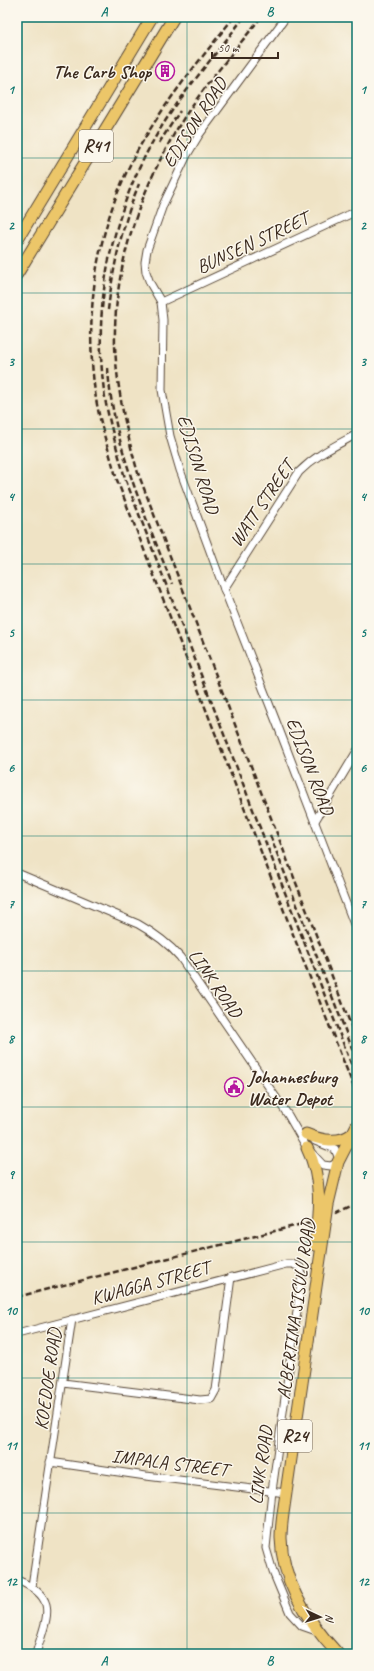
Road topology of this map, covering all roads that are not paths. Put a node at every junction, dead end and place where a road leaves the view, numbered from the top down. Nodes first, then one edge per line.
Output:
1 (152, 17) edge
2 (172, 18) edge
3 (286, 18) edge
4 (357, 211) edge
5 (17, 240) edge
6 (17, 274) edge
7 (160, 302) junction
8 (357, 434) edge
9 (224, 589) junction
10 (357, 751) edge
11 (315, 821) junction
12 (17, 873) edge
13 (357, 932) edge
14 (288, 1115) junction
15 (355, 1129) edge
16 (306, 1134) junction
17 (307, 1148) junction
18 (339, 1160) junction
19 (292, 1264) joint
20 (231, 1277) junction
21 (315, 1302) junction
22 (72, 1319) junction
23 (17, 1334) edge
24 (62, 1383) junction
25 (50, 1462) junction
26 (272, 1491) junction
27 (286, 1493) junction
28 (17, 1580) edge
29 (32, 1586) junction
30 (319, 1632) junction
31 (36, 1654) edge
32 (338, 1654) edge

1 - 5 main road, R41
2 - 6 main road, R41
3 - 7 street, EDISON ROAD
4 - 7 street, BUNSEN STREET
7 - 9 street, EDISON ROAD
8 - 9 street, WATT STREET
9 - 11 street, EDISON ROAD
10 - 11 street
11 - 13 street, EDISON ROAD
12 - 14 street, LINK ROAD
14 - 16 street
14 - 17 street, LINK ROAD
15 - 16 main road
15 - 18 main road, ALBERTINA SISULU ROAD / R24
16 - 18 street
17 - 18 street, LINK ROAD
17 - 21 main road
18 - 21 main road, ALBERTINA SISULU ROAD / R24
19 - 20 street, KWAGGA STREET
19 - 26 street, LINK ROAD
20 - 22 street, KWAGGA STREET
20 - 24 street
21 - 27 main road, ALBERTINA SISULU ROAD / R24
22 - 23 street, KWAGGA STREET
22 - 24 street, KOEDOE ROAD
24 - 25 street, KOEDOE ROAD
25 - 26 street, IMPALA STREET
25 - 29 street, KOEDOE ROAD
26 - 27 street, IMPALA STREET
26 - 30 street, LINK ROAD
27 - 30 main road, ALBERTINA SISULU ROAD / R24
28 - 29 street
29 - 31 street
30 - 32 main road, ALBERTINA SISULU ROAD / R24

